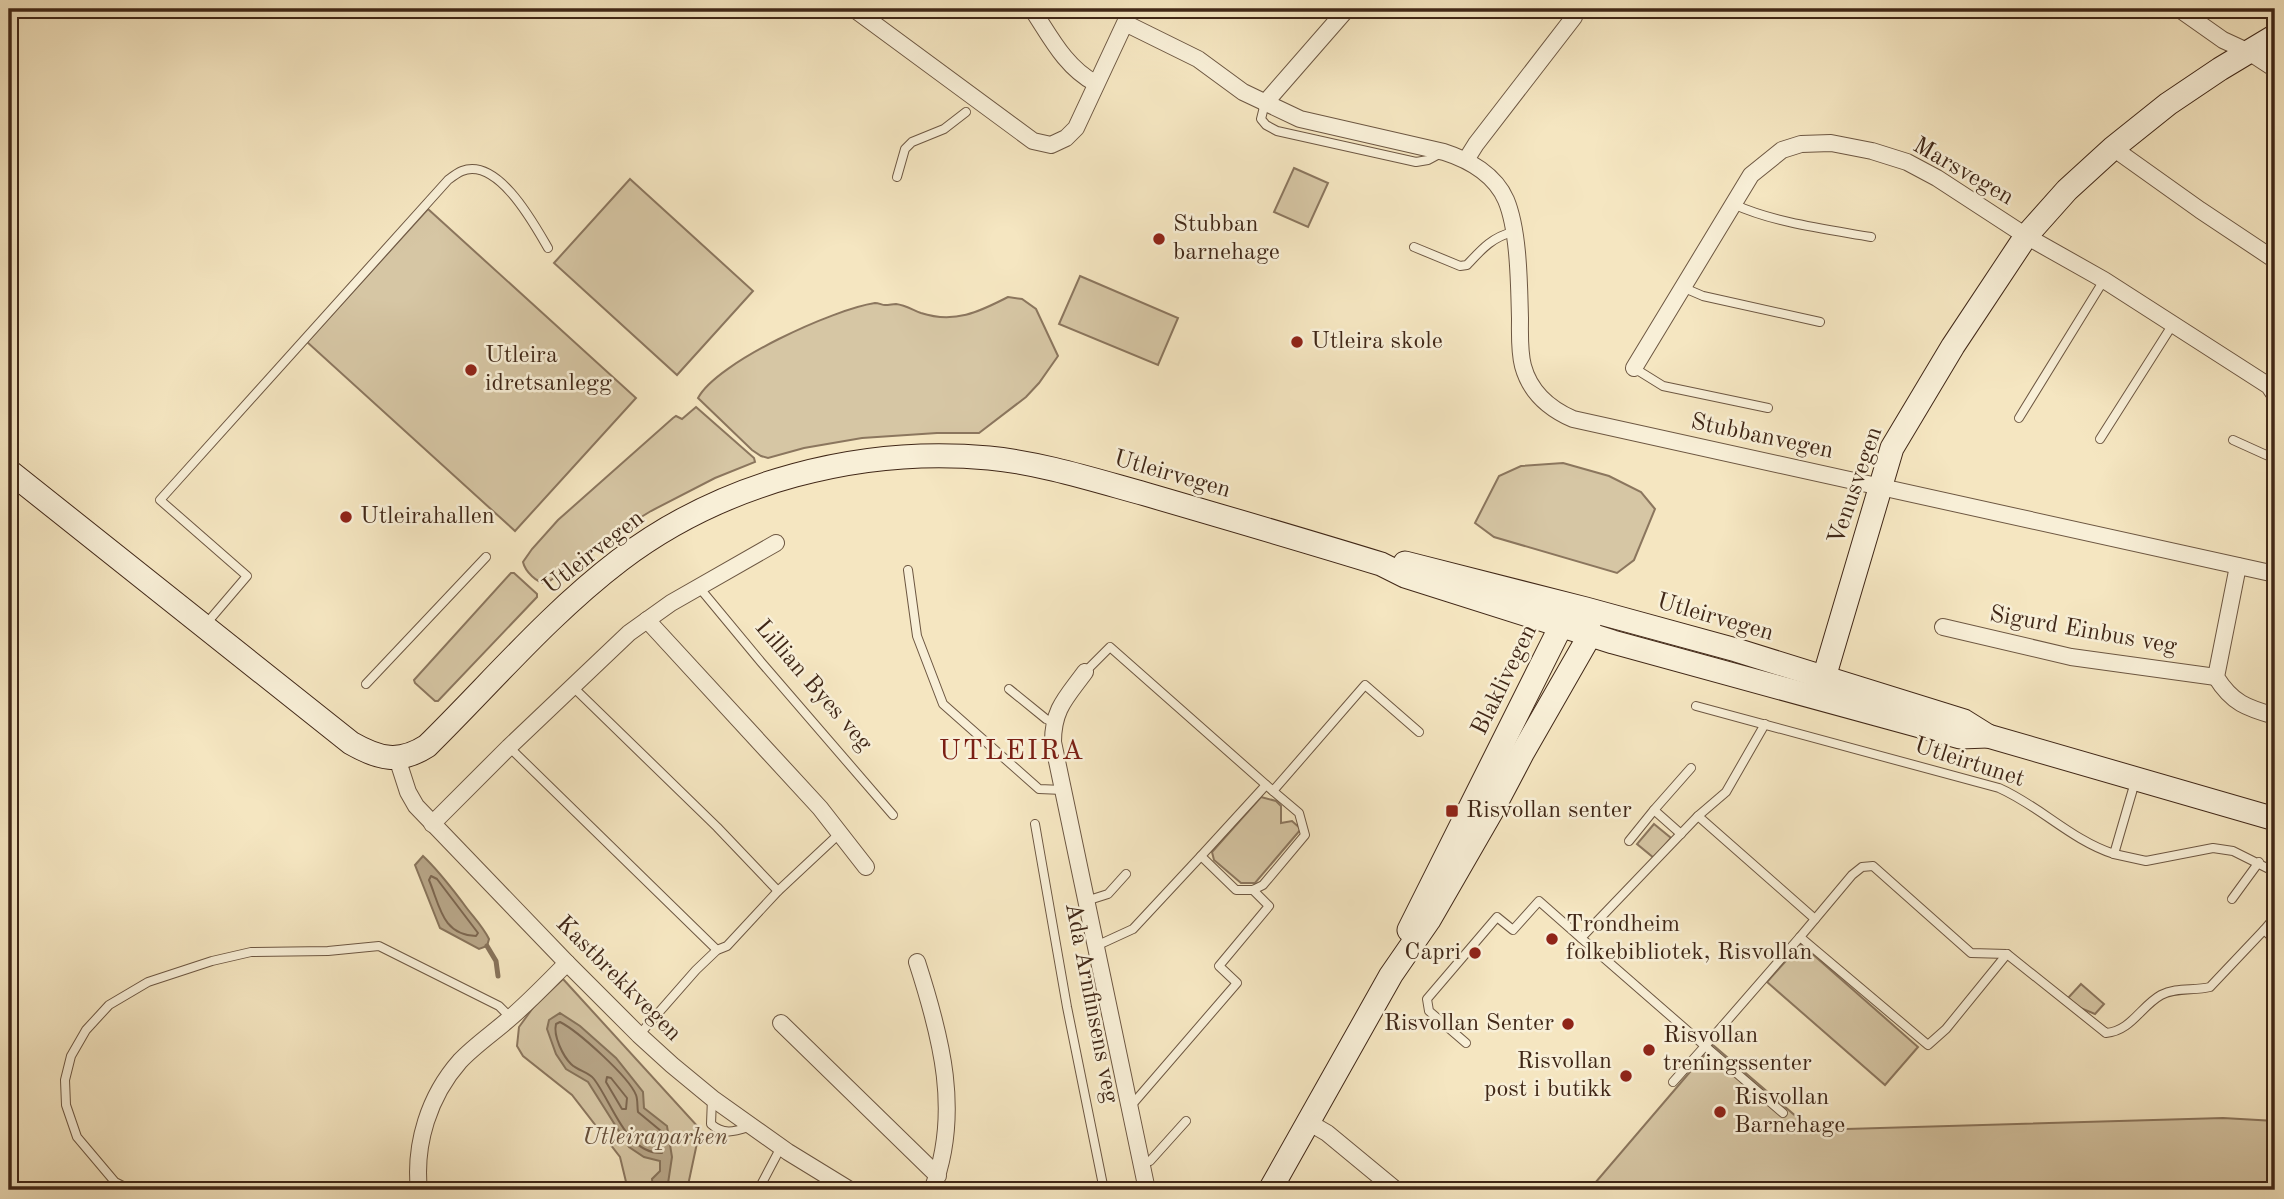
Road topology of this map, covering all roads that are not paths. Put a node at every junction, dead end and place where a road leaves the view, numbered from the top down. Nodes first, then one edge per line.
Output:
1 (854, 9) edge
2 (1032, 9) edge
3 (1348, 9) edge
4 (2179, 9) edge
5 (1127, 16) edge
6 (1574, 18) dead end
7 (2275, 36) edge
8 (2249, 52) junction
9 (2275, 69) edge
10 (1095, 83) junction
11 (1265, 103) junction
12 (966, 112) dead end
13 (2113, 148) junction
14 (1466, 160) junction
15 (897, 177) dead end
16 (1733, 204) junction
17 (1513, 232) junction
18 (2026, 236) junction
19 (1871, 237) dead end
20 (1414, 247) dead end
21 (548, 248) dead end
22 (2275, 260) edge
23 (2104, 280) junction
24 (1682, 287) junction
25 (1820, 323) dead end
26 (2174, 324) junction
27 (1634, 368) joint
28 (2275, 395) edge
29 (1768, 408) dead end
30 (2019, 418) dead end
31 (2100, 439) dead end
32 (2233, 440) dead end
33 (2275, 459) edge
34 (9, 471) edge
35 (1880, 486) junction
36 (776, 543) dead end
37 (486, 557) dead end
38 (1381, 564) junction
39 (2238, 566) junction
40 (908, 569) dead end
41 (2275, 574) edge
42 (698, 586) junction
43 (1586, 609) junction
44 (647, 620) junction
45 (204, 626) junction
46 (1561, 626) junction
47 (1943, 627) dead end
48 (1590, 635) junction
49 (1085, 672) joint
50 (2216, 677) junction
51 (366, 684) dead end
52 (573, 687) junction
53 (1821, 688) junction
54 (1009, 689) dead end
55 (1696, 706) dead end
56 (2275, 716) edge
57 (1053, 722) junction
58 (1765, 724) junction
59 (1419, 732) dead end
60 (509, 747) junction
61 (397, 758) junction
62 (1691, 768) dead end
63 (2136, 779) junction
64 (1270, 788) junction
65 (1063, 790) junction
66 (1654, 810) junction
67 (893, 816) dead end
68 (1698, 816) junction
69 (2275, 819) edge
70 (432, 824) junction
71 (1035, 824) dead end
72 (839, 834) junction
73 (1681, 834) junction
74 (1629, 841) dead end
75 (2114, 854) junction
76 (1201, 856) junction
77 (2259, 862) junction
78 (866, 866) dead end
79 (2275, 872) edge
80 (1126, 874) dead end
81 (1253, 890) junction
82 (778, 891) junction
83 (2232, 900) dead end
84 (1085, 901) junction
85 (2275, 917) edge
86 (1815, 919) junction
87 (2264, 930) junction
88 (1800, 937) junction
89 (1581, 938) junction
90 (2275, 940) edge
91 (1095, 946) junction
92 (717, 950) junction
93 (2007, 954) junction
94 (917, 962) dead end
95 (567, 963) junction
96 (1391, 975) junction
97 (512, 1018) junction
98 (781, 1023) dead end
99 (639, 1035) junction
100 (1466, 1043) dead end
101 (1705, 1046) junction
102 (1673, 1082) dead end
103 (712, 1098) junction
104 (1128, 1110) junction
105 (1783, 1113) dead end
106 (1186, 1121) dead end
107 (1308, 1122) junction
108 (752, 1126) junction
109 (781, 1147) junction
110 (1140, 1165) junction
111 (935, 1183) edge
112 (131, 1190) edge
113 (419, 1190) edge
114 (766, 1190) edge
115 (850, 1190) edge
116 (1104, 1190) edge
117 (1147, 1190) edge
118 (1270, 1190) edge
119 (1396, 1190) edge

1 - 10 street, Stubbanvegen
2 - 10 street
3 - 11 street
4 - 8 street
5 - 10 street, Stubbanvegen
5 - 11 street, Stubbanvegen
6 - 14 street
7 - 8 main road, Venusvegen
8 - 9 street
8 - 13 main road, Venusvegen
11 - 14 street, Stubbanvegen
12 - 15 lane
13 - 18 main road, Venusvegen
13 - 22 street
14 - 17 street, Stubbanvegen
16 - 18 street, Marsvegen
16 - 19 lane
16 - 24 street, Marsvegen
17 - 20 lane
17 - 35 street, Stubbanvegen
18 - 23 street
18 - 35 main road, Venusvegen
21 - 45 lane
23 - 26 street
23 - 30 lane
24 - 25 lane
24 - 27 street, Marsvegen
26 - 28 street
26 - 31 lane
27 - 29 lane, Marsvegen
32 - 33 lane
34 - 45 main road
35 - 39 street, Stubbanvegen
35 - 53 main road, Venusvegen
36 - 42 street
37 - 51 lane
38 - 43 main road, Utleirvegen
38 - 46 main road, Utleirvegen
38 - 61 main road, Utleirvegen
39 - 41 street, Stubbanvegen
39 - 50 street
40 - 65 lane
42 - 44 street
42 - 67 lane, Lillian Byes veg
43 - 46 main road, Blaklivegen
43 - 48 main road
43 - 53 main road, Utleirvegen
44 - 52 street
44 - 72 street
45 - 61 main road
46 - 48 main road, Utleirvegen
46 - 96 main road, Blaklivegen
47 - 50 street, Sigurd Einbus veg
48 - 53 main road, Utleirvegen
48 - 96 main road, Blaklivegen
49 - 57 street
49 - 64 lane
50 - 56 street
52 - 60 street
52 - 82 lane
53 - 63 main road, Utleirvegen
54 - 57 lane
55 - 58 lane, Utleirtunet
57 - 65 street, Ada Arnfinsens veg
58 - 68 lane
58 - 75 lane, Utleirtunet
59 - 64 lane, Ada Arnfinsens veg
60 - 70 street
60 - 92 lane
61 - 70 street, Kastbrekkvegen
62 - 66 lane
63 - 69 main road, Utleirvegen
63 - 75 lane
64 - 76 lane, Ada Arnfinsens veg
64 - 81 lane
65 - 84 street, Ada Arnfinsens veg
66 - 73 lane
66 - 74 lane
68 - 73 lane
68 - 86 lane
70 - 95 street, Kastbrekkvegen
71 - 116 lane, Ada Arnfinsens veg
72 - 78 street
72 - 82 lane
73 - 89 lane
75 - 77 lane, Utleirtunet
76 - 81 lane
76 - 91 lane, Ada Arnfinsens veg
77 - 79 lane, Utleirtunet
77 - 83 lane
80 - 84 lane
81 - 104 lane, Ada Arnfinsens veg
82 - 92 lane
84 - 91 street, Ada Arnfinsens veg
85 - 87 lane
86 - 88 lane
86 - 93 lane
87 - 90 lane
87 - 93 lane
88 - 93 lane
88 - 101 lane
89 - 100 lane
89 - 101 lane
91 - 104 street, Ada Arnfinsens veg
92 - 99 lane
94 - 111 street
95 - 97 street
95 - 99 street, Kastbrekkvegen
96 - 107 main road, Blaklivegen
97 - 112 lane
97 - 113 street
98 - 111 street
99 - 103 street, Kastbrekkvegen
101 - 102 lane
101 - 105 lane
103 - 108 street, Kastbrekkvegen
103 - 108 lane
104 - 110 street, Ada Arnfinsens veg
106 - 110 lane
107 - 118 main road, Blaklivegen
107 - 119 street
108 - 109 street, Kastbrekkvegen
109 - 114 lane
109 - 115 street, Kastbrekkvegen
110 - 117 street, Ada Arnfinsens veg

